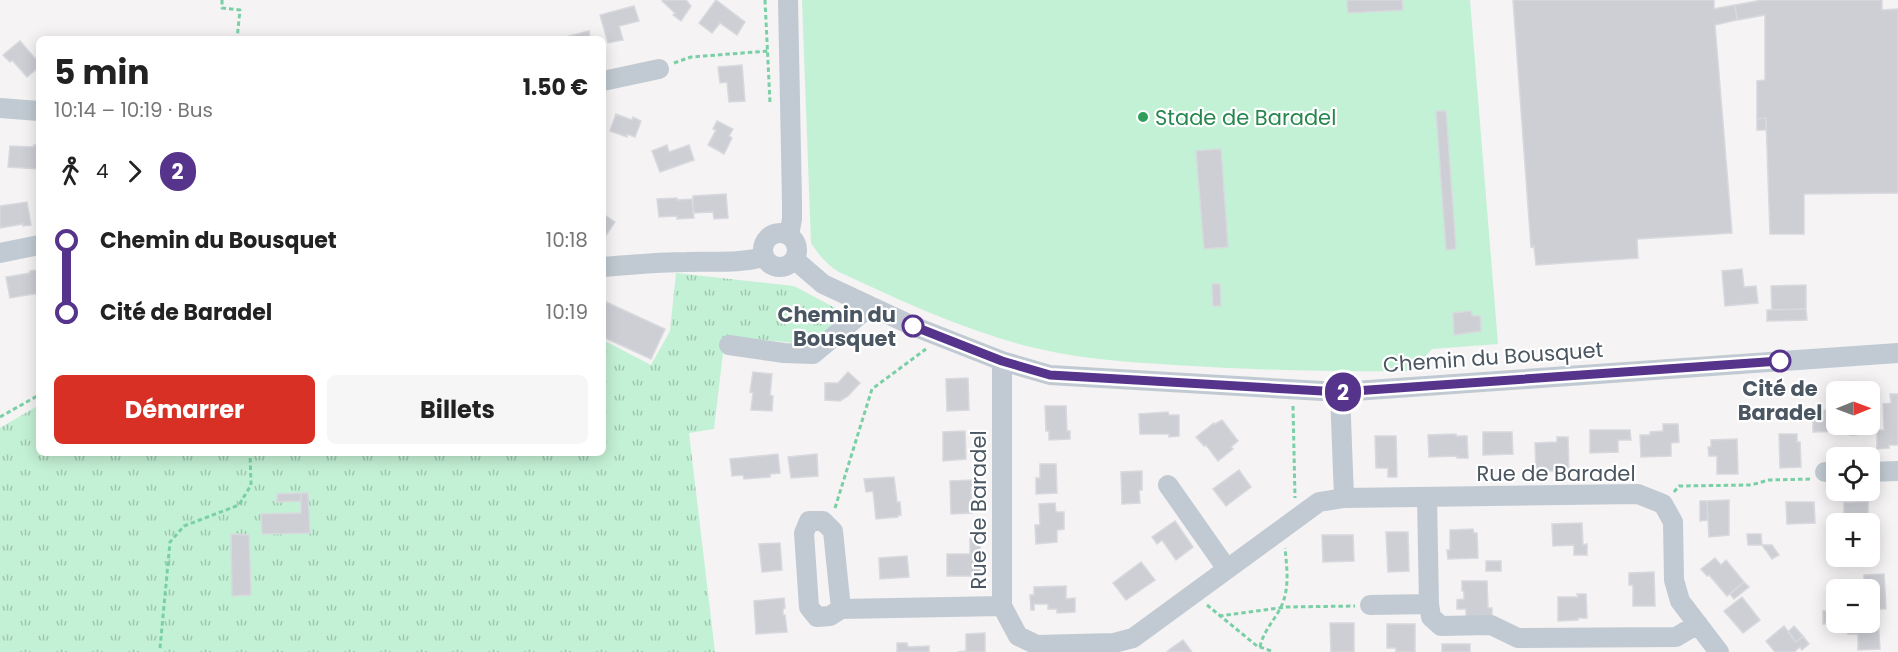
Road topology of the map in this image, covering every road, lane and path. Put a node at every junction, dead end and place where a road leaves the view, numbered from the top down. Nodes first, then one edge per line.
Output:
1 (222, 0) edge
2 (788, 0) edge
3 (237, 36) edge
4 (789, 58) junction
5 (658, 69) joint
6 (606, 80) edge
7 (0, 108) edge
8 (36, 111) edge
9 (789, 235) junction
10 (36, 246) edge
11 (0, 253) edge
12 (764, 257) junction
13 (795, 260) junction
14 (606, 267) edge
15 (870, 306) junction
16 (941, 337) junction
17 (729, 345) dead end
18 (1898, 352) edge
19 (1002, 361) junction
20 (1292, 389) junction
21 (1340, 392) junction
22 (36, 397) edge
23 (0, 417) edge
24 (250, 456) edge
25 (1898, 471) edge
26 (1880, 472) edge
27 (1826, 474) edge
28 (1168, 485) dead end
29 (1427, 497) junction
30 (1344, 498) junction
31 (1663, 504) junction
32 (1290, 523) junction
33 (829, 527) junction
34 (1227, 569) junction
35 (1194, 594) junction
36 (1429, 604) junction
37 (1370, 605) joint
38 (1002, 606) junction
39 (1281, 608) junction
40 (841, 609) junction
41 (1219, 616) junction
42 (1698, 624) junction
43 (1260, 647) junction
44 (160, 648) dead end
45 (1274, 652) edge
46 (1719, 652) edge

1 - 3 path
2 - 4 street
4 - 5 path
4 - 9 street
5 - 6 street
7 - 8 street
9 - 12 street
9 - 13 street
10 - 11 street
12 - 13 street
12 - 14 street
13 - 15 street, Chemin du Bousquet
15 - 16 street, Chemin du Bousquet
15 - 17 street
16 - 19 street, Chemin du Bousquet
16 - 33 path
18 - 21 street, Chemin du Bousquet
19 - 20 street, Chemin du Bousquet
19 - 38 street, Rue de Baradel
20 - 21 street, Chemin du Bousquet
20 - 32 path
21 - 30 street
22 - 23 path
24 - 44 path
25 - 26 street
27 - 31 path
28 - 34 street
29 - 30 street, Rue de Baradel
29 - 31 street, Rue de Baradel
29 - 36 street
30 - 32 street, Rue de Baradel
31 - 42 street
32 - 34 street, Rue de Baradel
32 - 39 path
33 - 40 street
33 - 40 street
34 - 35 street, Rue de Baradel
35 - 38 street, Rue de Baradel
35 - 41 path
36 - 37 street
36 - 42 street
37 - 39 path
38 - 40 street
39 - 41 path
39 - 43 path
41 - 43 path
42 - 46 street
43 - 45 path

